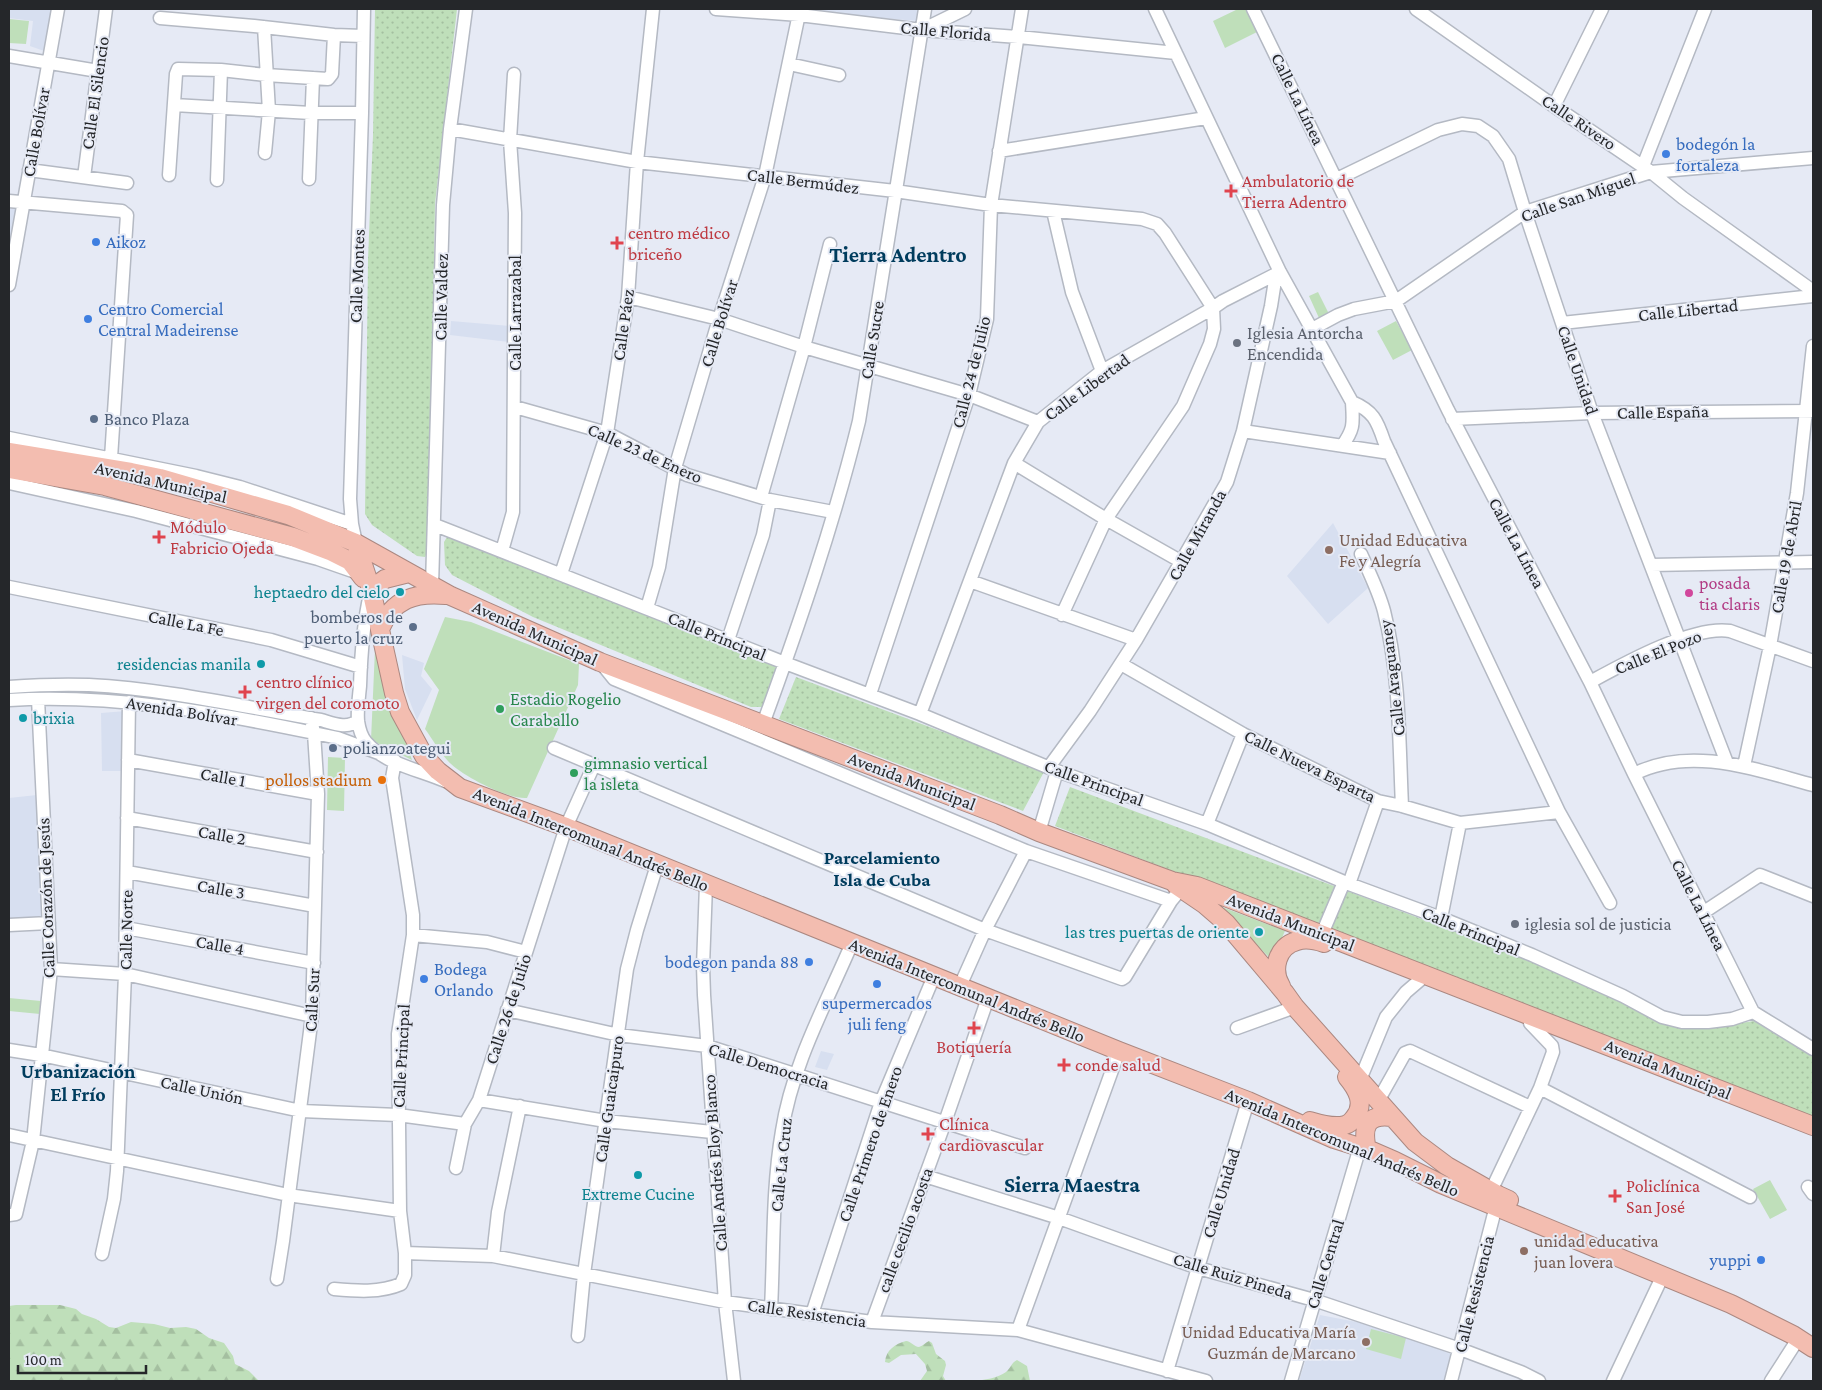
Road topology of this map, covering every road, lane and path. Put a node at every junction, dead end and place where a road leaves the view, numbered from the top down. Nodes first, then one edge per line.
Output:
1 (58, 9) edge
2 (106, 9) edge
3 (364, 9) edge
4 (466, 9) edge
5 (653, 9) edge
6 (716, 9) edge
7 (925, 9) edge
8 (965, 9) edge
9 (1022, 9) edge
10 (1155, 9) edge
11 (1254, 9) edge
12 (1416, 9) edge
13 (1602, 9) edge
14 (1704, 9) edge
15 (800, 12) edge
16 (160, 18) dead end
17 (264, 27) junction
18 (922, 30) junction
19 (334, 35) junction
20 (363, 36) junction
21 (1018, 37) junction
22 (1176, 53) junction
23 (9, 56) edge
24 (48, 63) junction
25 (789, 64) junction
26 (221, 70) junction
27 (98, 71) junction
28 (514, 74) dead end
29 (266, 75) junction
30 (839, 75) dead end
31 (313, 78) junction
32 (174, 105) junction
33 (1554, 106) junction
34 (220, 108) junction
35 (268, 111) junction
36 (312, 113) junction
37 (362, 113) junction
38 (1206, 118) junction
39 (450, 128) junction
40 (510, 140) junction
41 (999, 151) junction
42 (265, 153) dead end
43 (1813, 158) edge
44 (636, 162) junction
45 (1647, 169) junction
46 (29, 170) junction
47 (169, 175) dead end
48 (765, 176) junction
49 (84, 177) junction
50 (310, 179) dead end
51 (1337, 179) junction
52 (218, 180) dead end
53 (126, 183) dead end
54 (895, 191) junction
55 (9, 201) edge
56 (23, 202) junction
57 (991, 205) junction
58 (1053, 211) junction
59 (1525, 212) junction
60 (830, 244) dead end
61 (1278, 273) junction
62 (9, 285) edge
63 (1813, 291) edge
64 (1813, 296) edge
65 (628, 297) junction
66 (1396, 301) junction
67 (1213, 308) junction
68 (719, 319) junction
69 (1562, 323) junction
70 (1312, 329) junction
71 (1813, 346) edge
72 (804, 347) junction
73 (868, 365) junction
74 (1102, 371) junction
75 (969, 395) junction
76 (1352, 402) junction
77 (515, 407) junction
78 (1809, 411) edge
79 (1592, 413) junction
80 (1452, 419) junction
81 (1038, 422) junction
82 (1243, 431) junction
83 (607, 432) junction
84 (9, 438) edge
85 (1342, 446) junction
86 (9, 452) edge
87 (1390, 454) junction
88 (111, 458) junction
89 (1014, 463) junction
90 (675, 468) junction
91 (9, 469) edge
92 (9, 483) edge
93 (766, 498) junction
94 (833, 512) junction
95 (1106, 519) junction
96 (352, 524) junction
97 (435, 524) junction
98 (356, 543) junction
99 (502, 551) junction
100 (1361, 554) dead end
101 (1182, 562) junction
102 (1785, 562) junction
103 (1813, 562) edge
104 (1651, 565) junction
105 (408, 573) junction
106 (361, 574) junction
107 (561, 574) junction
108 (970, 581) junction
109 (432, 586) junction
110 (9, 587) edge
111 (371, 589) junction
112 (452, 596) junction
113 (647, 608) junction
114 (1062, 615) junction
115 (380, 629) junction
116 (1680, 639) junction
117 (728, 640) junction
118 (1136, 640) junction
119 (1770, 646) junction
120 (1813, 661) edge
121 (600, 662) junction
122 (785, 663) junction
123 (1121, 664) junction
124 (361, 667) junction
125 (1590, 682) junction
126 (9, 687) edge
127 (870, 694) junction
128 (38, 698) junction
129 (9, 700) edge
130 (129, 702) junction
131 (920, 714) junction
132 (311, 718) junction
133 (358, 720) junction
134 (763, 724) junction
135 (314, 733) junction
136 (1243, 734) junction
137 (554, 748) dead end
138 (381, 754) junction
139 (128, 760) junction
140 (395, 761) junction
141 (1727, 763) junction
142 (594, 765) junction
143 (1744, 766) junction
144 (1053, 769) junction
145 (1634, 774) junction
146 (1813, 785) edge
147 (460, 788) junction
148 (318, 794) junction
149 (1378, 801) junction
150 (1402, 806) junction
151 (1559, 812) junction
152 (127, 818) junction
153 (1460, 823) junction
154 (1207, 824) junction
155 (566, 828) junction
156 (1039, 832) junction
157 (1026, 851) junction
158 (317, 852) junction
159 (658, 865) junction
160 (127, 872) junction
161 (1347, 883) junction
162 (706, 885) junction
163 (1174, 890) junction
164 (1813, 896) edge
165 (1610, 903) dead end
166 (315, 906) junction
167 (1704, 912) junction
168 (1441, 918) junction
169 (49, 923) junction
170 (9, 926) edge
171 (126, 928) junction
172 (985, 930) junction
173 (1322, 934) junction
174 (414, 935) junction
175 (852, 943) junction
176 (526, 952) junction
177 (314, 963) junction
178 (51, 969) junction
179 (125, 974) junction
180 (934, 976) junction
181 (1420, 980) junction
182 (960, 986) junction
183 (988, 998) junction
184 (1290, 1000) junction
185 (508, 1010) junction
186 (1752, 1012) junction
187 (312, 1016) junction
188 (1530, 1023) junction
189 (1237, 1028) dead end
190 (619, 1035) junction
191 (1328, 1045) junction
192 (707, 1046) junction
193 (1813, 1049) edge
194 (9, 1050) edge
195 (1119, 1051) junction
196 (41, 1055) junction
197 (1660, 1069) junction
198 (120, 1073) junction
199 (796, 1073) junction
200 (1360, 1080) junction
201 (1540, 1088) junction
202 (479, 1100) junction
203 (1248, 1101) junction
204 (1378, 1101) junction
205 (882, 1102) junction
206 (520, 1106) junction
207 (1530, 1107) junction
208 (301, 1111) junction
209 (398, 1115) junction
210 (1392, 1117) junction
211 (606, 1121) junction
212 (945, 1122) junction
213 (465, 1124) junction
214 (1813, 1126) edge
215 (712, 1132) junction
216 (1813, 1133) edge
217 (9, 1135) edge
218 (33, 1140) junction
219 (1025, 1148) dead end
220 (1364, 1149) junction
221 (117, 1158) junction
222 (456, 1168) dead end
223 (925, 1176) junction
224 (288, 1195) junction
225 (1750, 1197) dead end
226 (1493, 1199) junction
227 (400, 1211) junction
228 (12, 1214) edge
229 (1059, 1218) junction
230 (406, 1253) junction
231 (102, 1254) dead end
232 (493, 1256) junction
233 (1198, 1268) junction
234 (584, 1274) junction
235 (1663, 1275) junction
236 (277, 1279) dead end
237 (334, 1289) dead end
238 (1314, 1300) junction
239 (725, 1302) junction
240 (771, 1309) junction
241 (812, 1314) junction
242 (872, 1322) junction
243 (1018, 1330) junction
244 (578, 1336) dead end
245 (1806, 1336) edge
246 (1813, 1348) edge
247 (1460, 1349) junction
248 (1167, 1371) junction
249 (734, 1381) edge
250 (1206, 1381) edge
251 (1292, 1381) edge
252 (1451, 1381) edge
253 (1539, 1381) edge
254 (1613, 1381) edge
255 (1771, 1381) edge

1 - 24 street, Calle Bolívar
2 - 27 street, Calle El Silencio
3 - 20 street, Calle Montes
4 - 39 street, Calle Valdez
5 - 44 street, Calle Páez
6 - 15 street, Calle Florida
7 - 18 street, Calle Sucre
8 - 18 street
9 - 21 street, Calle 24 de Julio
10 - 22 street
11 - 51 street, Calle La Línea
12 - 33 street, Calle Rivero
13 - 33 street
14 - 45 street
15 - 18 street, Calle Florida
15 - 25 street, Calle Bolívar
16 - 17 street
17 - 19 street
17 - 29 street
18 - 21 street, Calle Florida
18 - 54 street, Calle Sucre
19 - 20 street
19 - 31 street
20 - 37 street, Calle Montes
21 - 22 street, Calle Florida
21 - 41 street, Calle 24 de Julio
22 - 38 street
23 - 24 street
24 - 27 street
24 - 46 street, Calle Bolívar
25 - 30 street
25 - 48 street, Calle Bolívar
26 - 29 street
26 - 32 street
26 - 34 street
27 - 49 street, Calle El Silencio
28 - 40 street, Calle Larrazabal
29 - 31 street
29 - 35 street
31 - 36 street
32 - 34 street
32 - 47 street
33 - 45 street, Calle Rivero
34 - 35 street
34 - 52 street
35 - 36 street
35 - 42 street
36 - 37 street
36 - 50 street
37 - 96 street, Calle Montes
38 - 41 street
38 - 61 street
39 - 40 street, Calle Bermúdez
39 - 97 street, Calle Valdez
40 - 44 street, Calle Bermúdez
40 - 77 street, Calle Larrazabal
41 - 57 street, Calle 24 de Julio
43 - 45 street, Calle San Miguel
44 - 48 street, Calle Bermúdez
44 - 65 street, Calle Páez
45 - 59 street, Calle San Miguel
45 - 63 street, Calle Rivero
46 - 49 street
46 - 56 street, Calle Bolívar
48 - 54 street, Calle Bermúdez
48 - 68 street, Calle Bolívar
49 - 53 street
51 - 59 street, Calle Unidad
51 - 66 street, Calle La Línea
54 - 57 street, Calle Bermúdez
54 - 73 street, Calle Sucre
55 - 56 street
56 - 62 street, Calle Bolívar
56 - 88 street
57 - 58 street, Calle Bermúdez
57 - 75 street, Calle 24 de Julio
58 - 67 street, Calle Bermúdez
58 - 74 street
59 - 66 street, Calle San Miguel
59 - 69 street, Calle Unidad
60 - 72 street
61 - 67 street, Calle Libertad
61 - 70 street
61 - 82 street, Calle Miranda
64 - 69 street, Calle Libertad
65 - 68 street
65 - 83 street, Calle Páez
66 - 70 street, Calle San Miguel
66 - 80 street, Calle La Línea
67 - 74 street, Calle Libertad
67 - 95 street
68 - 72 street
68 - 90 street, Calle Bolívar
69 - 79 street, Calle Unidad
70 - 76 street
71 - 78 street, Calle 19 de Abril
72 - 73 street
72 - 93 street
73 - 75 street
73 - 94 street, Calle Sucre
74 - 81 street, Calle Libertad
75 - 81 street
75 - 127 street, Calle 24 de Julio
76 - 85 street
76 - 87 street
77 - 83 street, Calle 23 de Enero
77 - 99 street, Calle Larrazabal
78 - 79 street, Calle España
78 - 102 street, Calle 19 de Abril
79 - 80 street, Calle España
79 - 104 street, Calle Unidad
80 - 125 street, Calle La Línea
81 - 89 street, Calle Libertad
82 - 85 street
82 - 101 street, Calle Miranda
83 - 90 street, Calle 23 de Enero
83 - 107 street, Calle Páez
84 - 88 street, Avenida Municipal
85 - 87 street
86 - 98 highway, Avenida Municipal
87 - 151 street
88 - 96 street, Avenida Municipal
89 - 95 street
89 - 108 street, Calle Libertad
90 - 93 street, Calle 23 de Enero
90 - 113 street, Calle Bolívar
91 - 106 highway, Avenida Municipal
92 - 106 street, Avenida Municipal
93 - 94 street, Calle 23 de Enero
93 - 117 street
94 - 122 street, Calle Sucre
95 - 101 street
95 - 114 street
96 - 98 street, Calle Montes
97 - 99 street, Calle Principal
97 - 109 street, Calle Valdez
98 - 105 highway, Avenida Municipal
98 - 111 highway, Avenida Intercomunal Andrés Bello
99 - 107 street, Calle Principal
100 - 150 street, Calle Araguaney
101 - 118 street, Calle Miranda
102 - 103 street
102 - 104 street
102 - 119 street, Calle 19 de Abril
104 - 116 street, Calle Unidad
105 - 109 highway, Avenida Municipal
105 - 111 highway
106 - 111 highway, Avenida Municipal
107 - 113 street, Calle Principal
108 - 114 street
108 - 131 street, Calle Libertad
109 - 112 highway, Avenida Municipal
110 - 124 street, Calle La Fe
111 - 115 highway, Avenida Intercomunal Andrés Bello
111 - 124 street
112 - 115 highway
112 - 121 highway, Avenida Municipal
113 - 117 street, Calle Principal
114 - 118 street
115 - 147 highway, Avenida Intercomunal Andrés Bello
116 - 119 street, Calle El Pozo
116 - 125 street, Calle El Pozo
116 - 141 street, Calle Unidad
117 - 122 street, Calle Principal
118 - 123 street, Calle Miranda
119 - 120 street, Calle El Pozo
119 - 143 street, Calle 19 de Abril
121 - 134 highway, Avenida Municipal
121 - 157 street
122 - 127 street, Calle Principal
122 - 134 street, Calle Sucre
123 - 136 street, Calle Nueva Esparta
123 - 144 street, Calle Miranda
124 - 133 street
125 - 145 street, Calle La Línea
126 - 132 street, Avenida Bolívar
127 - 131 street, Calle Principal
128 - 129 street, Avenida Bolívar
128 - 130 street, Avenida Bolívar
128 - 169 street, Calle Corazón de Jesús
130 - 135 street, Avenida Bolívar
130 - 139 street, Calle Norte
131 - 144 street, Calle Principal
132 - 133 street, Avenida Bolívar
132 - 135 street, Calle Sur
133 - 138 street
134 - 156 highway, Avenida Municipal
135 - 138 street, Avenida Bolívar
135 - 148 street, Calle Sur
136 - 149 street, Calle Nueva Esparta
136 - 154 street
137 - 142 street
138 - 140 street
139 - 148 street, Calle 1
139 - 152 street, Calle Norte
140 - 147 street
140 - 174 street, Calle Principal
141 - 143 street
141 - 145 street
142 - 155 street, Calle 26 de Julio
142 - 172 street
143 - 146 street
144 - 154 street, Calle Principal
144 - 156 street, Calle Miranda
145 - 167 street, Calle La Línea
147 - 155 highway, Avenida Intercomunal Andrés Bello
148 - 158 street, Calle Sur
149 - 150 street, Calle Nueva Esparta
149 - 161 street
150 - 153 street, Calle Nueva Esparta
151 - 153 street, Calle Nueva Esparta
151 - 165 street
152 - 158 street, Calle 2
152 - 160 street, Calle Norte
153 - 168 street
154 - 161 street, Calle Principal
155 - 159 highway, Avenida Intercomunal Andrés Bello
155 - 176 street, Calle 26 de Julio
156 - 163 highway, Avenida Municipal
157 - 163 street
157 - 172 street
158 - 166 street, Calle Sur
159 - 162 highway, Avenida Intercomunal Andrés Bello
159 - 190 street, Calle Guaicaipuro
160 - 166 street, Calle 3
160 - 171 street, Calle Norte
161 - 168 street, Calle Principal
161 - 173 street
162 - 175 highway, Avenida Intercomunal Andrés Bello
162 - 192 street, Calle Andrés Eloy Blanco
163 - 172 street
163 - 173 highway, Avenida Municipal
163 - 184 highway, Avenida Intercomunal Andrés Bello
164 - 167 street
166 - 177 street, Calle Sur
167 - 186 street, Calle La Línea
168 - 186 street, Calle Principal
169 - 170 street
169 - 178 street, Calle Corazón de Jesús
171 - 177 street, Calle 4
171 - 179 street, Calle Norte
172 - 182 street
173 - 197 highway, Avenida Municipal
174 - 176 street
174 - 209 street, Calle Principal
175 - 180 highway, Avenida Intercomunal Andrés Bello
175 - 199 street, Calle La Cruz
176 - 185 street, Calle 26 de Julio
177 - 187 street, Calle Sur
178 - 179 street
178 - 196 street, Calle Corazón de Jesús
179 - 187 street
179 - 198 street, Calle Norte
180 - 182 highway, Avenida Intercomunal Andrés Bello
180 - 205 street, Calle Primero de Enero
181 - 184 highway, Avenida Municipal
181 - 188 highway, Avenida Municipal
181 - 200 street
182 - 183 highway, Avenida Intercomunal Andrés Bello
183 - 195 highway, Avenida Intercomunal Andrés Bello
183 - 212 street, calle cecilio acosta
184 - 189 street
184 - 191 highway, Avenida Intercomunal Andrés Bello
185 - 190 street, Calle Democracia
185 - 202 street, Calle 26 de Julio
186 - 193 street
187 - 208 street, Calle Sur
188 - 197 highway, Avenida Municipal
188 - 201 street, Calle Resistencia
190 - 192 street, Calle Democracia
190 - 211 street, Calle Guaicaipuro
191 - 200 highway, Avenida Intercomunal Andrés Bello
191 - 203 highway
192 - 199 street, Calle Democracia
192 - 215 street, Calle Andrés Eloy Blanco
194 - 196 street, Calle Unión
195 - 203 highway, Avenida Intercomunal Andrés Bello
195 - 229 street
196 - 198 street, Calle Unión
196 - 218 street, Calle Corazón de Jesús
197 - 214 highway, Avenida Municipal
197 - 216 highway, Avenida Municipal
198 - 208 street, Calle Unión
198 - 221 street, Calle Norte
199 - 205 street, Calle Democracia
199 - 240 street, Calle La Cruz
200 - 204 highway, Avenida Intercomunal Andrés Bello
201 - 207 street, Calle Resistencia
201 - 225 street
202 - 206 street
202 - 213 street, Calle 26 de Julio
203 - 220 highway, Avenida Intercomunal Andrés Bello
203 - 233 street, Calle Unidad
204 - 207 street
204 - 210 highway, Avenida Intercomunal Andrés Bello
205 - 212 street, Calle Democracia
205 - 241 street, Calle Primero de Enero
206 - 211 street
206 - 232 street
207 - 226 street, Calle Resistencia
208 - 209 street, Calle Unión
208 - 224 street, Calle Sur
209 - 213 street
209 - 227 street, Calle Principal
210 - 220 highway
210 - 226 highway, Avenida Intercomunal Andrés Bello
211 - 215 street
211 - 234 street, Calle Guaicaipuro
212 - 219 street, Calle Democracia
212 - 223 street, calle cecilio acosta
213 - 222 street, Calle 26 de Julio
215 - 239 street, Calle Andrés Eloy Blanco
217 - 218 street
218 - 221 street
218 - 228 street, Calle Corazón de Jesús
220 - 226 highway, Avenida Intercomunal Andrés Bello
220 - 238 street, Calle Central
221 - 224 street
221 - 231 street, Calle Norte
223 - 229 street, Calle Ruiz Pineda
223 - 242 street, calle cecilio acosta
224 - 227 street
224 - 236 street, Calle Sur
226 - 235 highway, Avenida Intercomunal Andrés Bello
226 - 245 highway, Avenida Intercomunal Andrés Bello
226 - 247 street, Calle Resistencia
227 - 230 street, Calle Principal
229 - 233 street, Calle Ruiz Pineda
229 - 243 street
230 - 232 street, Calle Resistencia
230 - 237 street, Calle Principal
232 - 234 street, Calle Resistencia
233 - 238 street, Calle Ruiz Pineda
233 - 248 street, Calle Unidad
234 - 239 street, Calle Resistencia
234 - 244 street, Calle Guaicaipuro
235 - 245 highway, Avenida Intercomunal Andrés Bello
235 - 254 street
238 - 247 street, Calle Ruiz Pineda
238 - 251 street, Calle Central
239 - 240 street, Calle Resistencia
239 - 249 street, Calle Andrés Eloy Blanco
240 - 241 street, Calle Resistencia
241 - 242 street, Calle Resistencia
242 - 243 street, Calle Resistencia
243 - 248 street, Calle Resistencia
245 - 246 highway, Avenida Intercomunal Andrés Bello
245 - 255 street
247 - 252 street, Calle Resistencia
247 - 253 street, Calle Ruiz Pineda
248 - 250 street, Calle Resistencia

